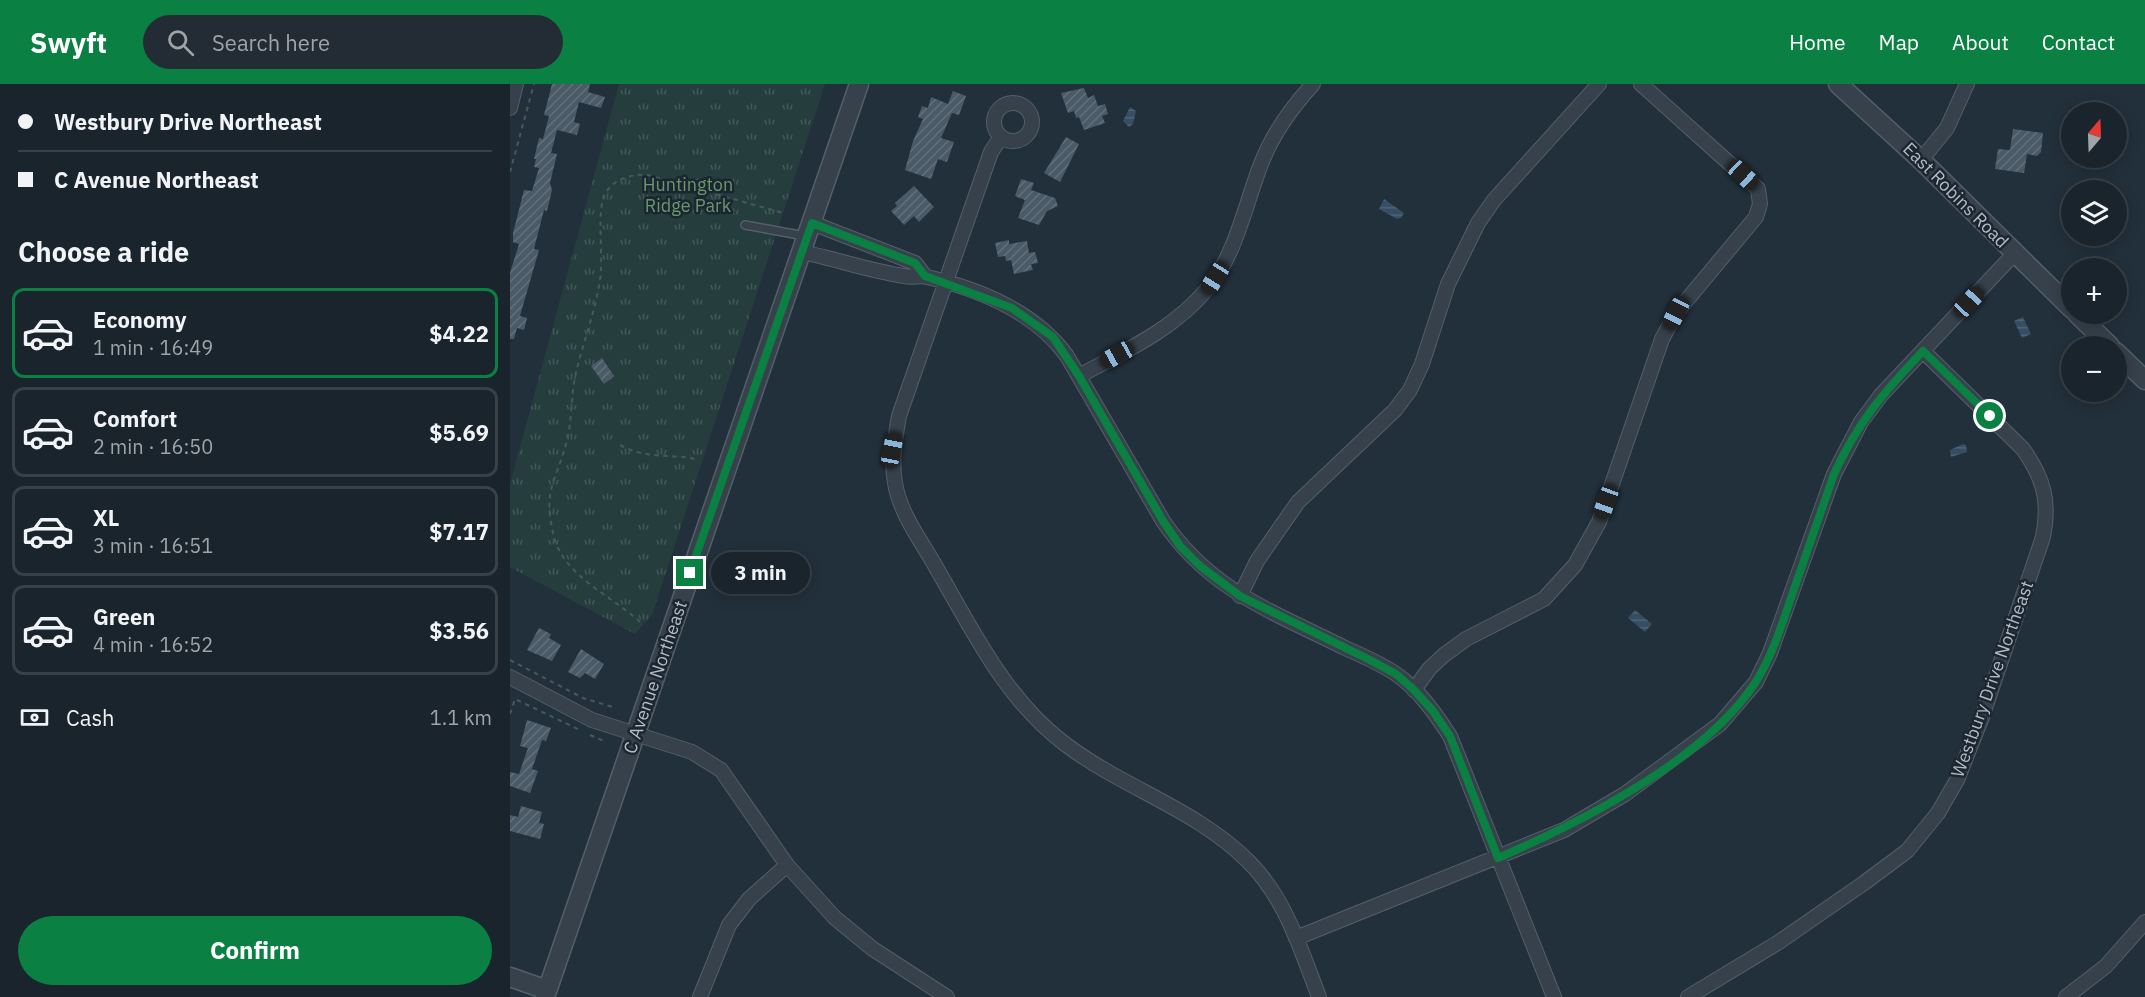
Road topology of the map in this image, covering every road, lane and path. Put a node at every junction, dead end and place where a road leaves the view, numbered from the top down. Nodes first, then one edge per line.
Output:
1 (516, 84) edge
2 (534, 84) edge
3 (859, 84) edge
4 (1313, 84) edge
5 (1599, 84) edge
6 (1641, 84) edge
7 (1838, 84) edge
8 (1967, 84) edge
9 (510, 108) edge
10 (1001, 136) dead end
11 (1921, 159) junction
12 (510, 172) edge
13 (783, 213) dead end
14 (745, 225) dead end
15 (807, 237) junction
16 (2015, 254) junction
17 (925, 276) junction
18 (946, 283) junction
19 (2061, 298) edge
20 (2087, 324) edge
21 (2100, 336) edge
22 (1923, 351) junction
23 (2127, 361) edge
24 (1079, 376) junction
25 (2144, 376) edge
26 (620, 445) dead end
27 (699, 460) dead end
28 (1240, 596) junction
29 (640, 622) dead end
30 (510, 660) edge
31 (510, 677) edge
32 (1414, 690) junction
33 (616, 708) dead end
34 (510, 714) edge
35 (635, 734) junction
36 (604, 741) dead end
37 (1498, 858) junction
38 (786, 865) junction
39 (2145, 922) edge
40 (1296, 938) junction
41 (510, 977) edge
42 (546, 994) edge
43 (700, 997) edge
44 (947, 997) edge
45 (1319, 997) edge
46 (1554, 997) edge
47 (1688, 997) edge
48 (2066, 997) edge

1 - 9 street
2 - 12 path
3 - 15 street, C Avenue Northeast
4 - 24 street
5 - 28 street
6 - 32 street
7 - 11 street, East Robins Road
8 - 11 street
10 - 18 street
11 - 16 street, East Robins Road
13 - 29 path
14 - 15 lane
15 - 17 street
15 - 17 street
15 - 35 street, C Avenue Northeast
16 - 19 street, East Robins Road
16 - 22 street
17 - 18 street
18 - 24 street
18 - 40 street
20 - 21 street
22 - 37 street
22 - 47 street, Westbury Drive Northeast
23 - 25 street
24 - 28 street
26 - 27 path
28 - 32 street
30 - 33 path
31 - 35 street
32 - 37 street
34 - 36 path
35 - 38 street
35 - 42 street, C Avenue Northeast
37 - 40 street
37 - 46 street
38 - 43 street
38 - 44 street
39 - 48 street
40 - 45 street
41 - 42 street

